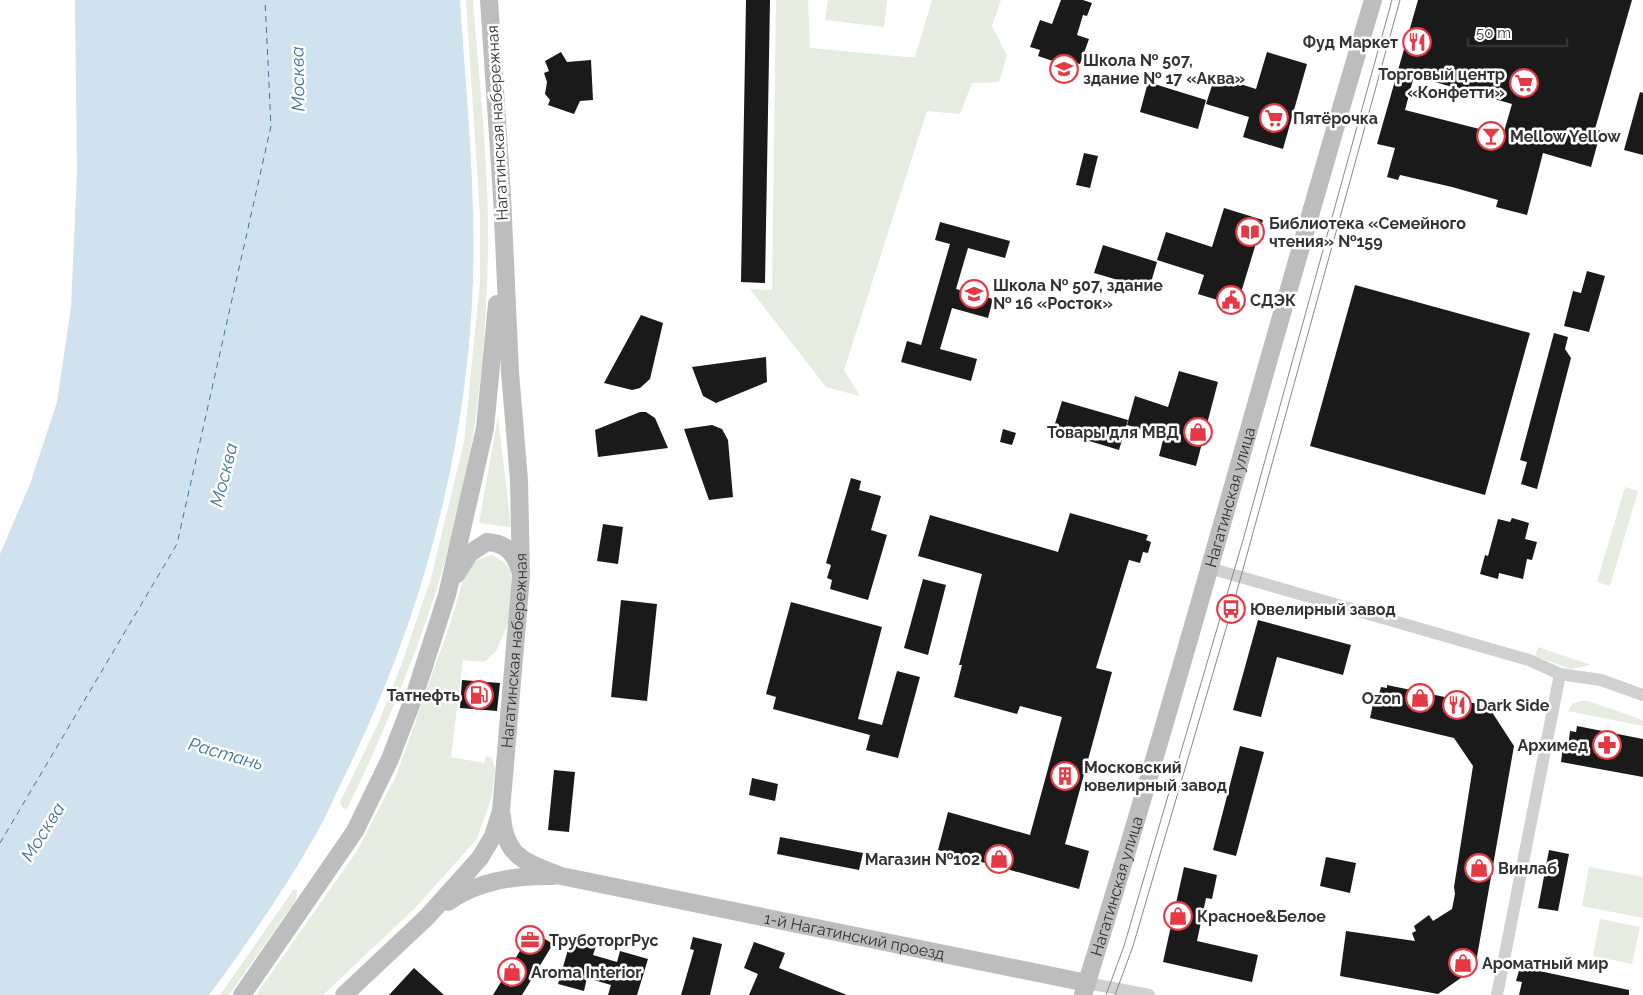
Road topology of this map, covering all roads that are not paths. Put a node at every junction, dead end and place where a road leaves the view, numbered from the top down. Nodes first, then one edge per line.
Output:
1 (489, 0) edge
2 (1373, 0) edge
3 (503, 246) junction
4 (1209, 568) junction
5 (521, 576) junction
6 (447, 595) junction
7 (1560, 674) junction
8 (1643, 694) edge
9 (501, 811) junction
10 (561, 876) junction
11 (427, 917) junction
12 (1085, 989) edge
13 (242, 995) edge
14 (344, 995) edge
15 (1149, 995) edge
16 (1497, 995) edge

1 - 3 street, Нагатинская набережная
2 - 4 street, Нагатинская улица
3 - 5 street, Нагатинская набережная
3 - 6 street, Нагатинская набережная
4 - 7 street
4 - 12 street, Нагатинская улица
5 - 6 street
5 - 9 street, Нагатинская набережная
6 - 13 street, Нагатинская набережная
7 - 8 street
7 - 16 street
9 - 10 street
9 - 11 street, Нагатинская набережная
10 - 11 street
10 - 12 street, 1-й Нагатинский проезд
11 - 14 street, Нагатинская набережная
12 - 15 street, 1-й Нагатинский проезд

